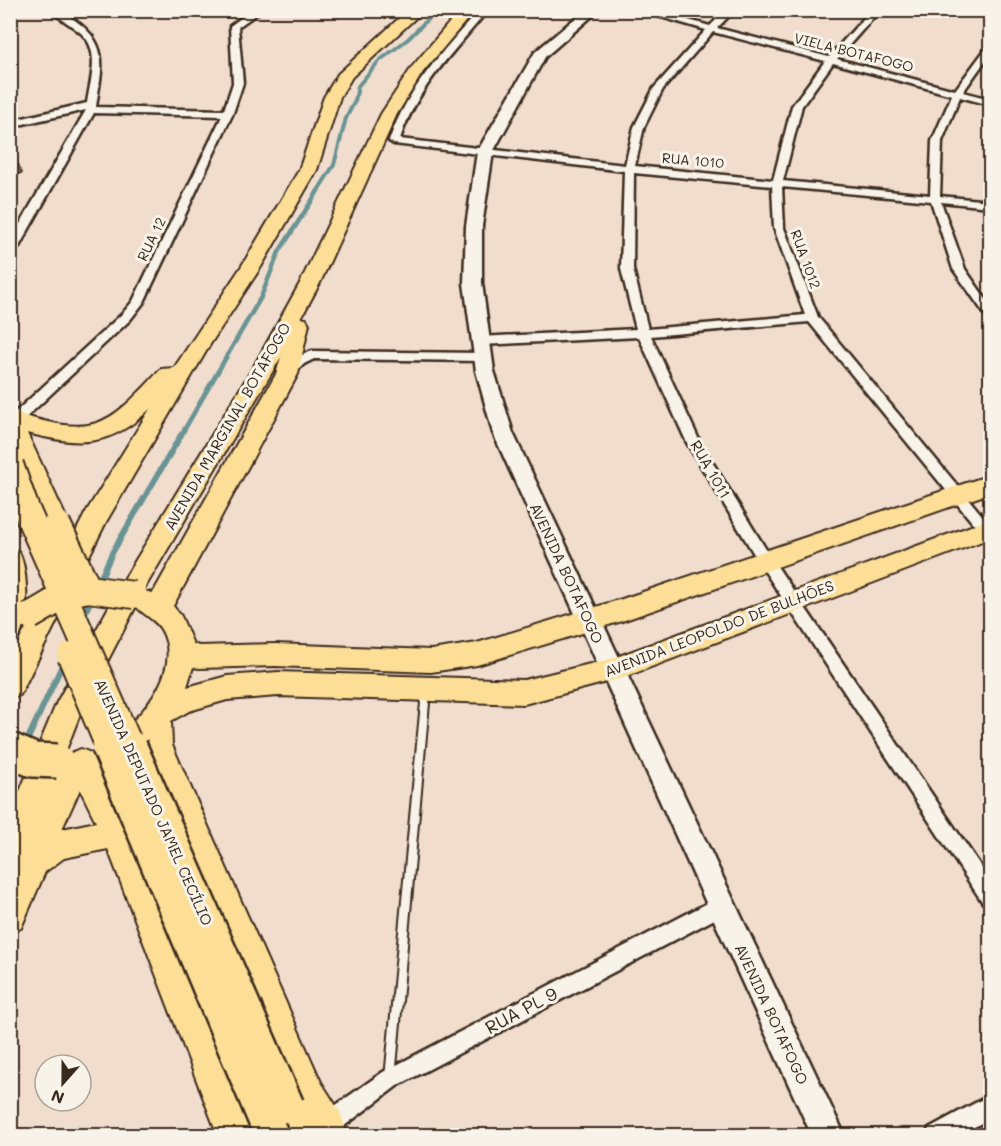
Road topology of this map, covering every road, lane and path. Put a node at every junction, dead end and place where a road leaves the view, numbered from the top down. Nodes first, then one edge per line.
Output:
1 (54, 10) edge
2 (258, 10) edge
3 (417, 10) edge
4 (468, 10) edge
5 (484, 10) edge
6 (593, 10) edge
7 (641, 10) edge
8 (731, 10) edge
9 (876, 10) edge
10 (711, 28) junction
11 (990, 49) edge
12 (831, 60) junction
13 (957, 93) junction
14 (990, 102) edge
15 (91, 107) junction
16 (228, 113) junction
17 (10, 124) edge
18 (485, 152) junction
19 (629, 169) junction
20 (777, 183) junction
21 (934, 198) junction
22 (990, 204) edge
23 (10, 252) edge
24 (310, 283) junction
25 (990, 312) edge
26 (812, 318) junction
27 (644, 333) junction
28 (201, 342) junction
29 (482, 349) junction
30 (287, 374) junction
31 (12, 421) edge
32 (10, 465) edge
33 (990, 484) edge
34 (960, 495) junction
35 (10, 512) edge
36 (989, 531) edge
37 (10, 560) edge
38 (765, 560) junction
39 (88, 589) junction
40 (792, 601) junction
41 (159, 607) junction
42 (588, 621) junction
43 (17, 623) edge
44 (182, 652) junction
45 (612, 670) junction
46 (10, 687) edge
47 (427, 688) junction
48 (157, 715) junction
49 (10, 750) edge
50 (69, 762) junction
51 (117, 832) junction
52 (21, 858) edge
53 (990, 896) edge
54 (722, 905) junction
55 (10, 917) edge
56 (390, 1079) junction
57 (990, 1106) edge
58 (290, 1130) edge
59 (829, 1136) edge
60 (937, 1136) edge

1 - 15 street
2 - 16 street, RUA 12
3 - 28 main road
4 - 24 main road, AVENIDA MARGINAL BOTAFOGO
5 - 18 street, RUA 1010
6 - 18 street, AVENIDA BOTAFOGO
7 - 10 street, VIELA BOTAFOGO
8 - 10 street, RUA 1011
9 - 12 street, RUA 1012
10 - 12 street, VIELA BOTAFOGO
10 - 19 street, RUA 1011
11 - 13 street
12 - 13 street, VIELA BOTAFOGO
12 - 20 street, RUA 1012
13 - 14 street, VIELA BOTAFOGO
13 - 21 street
15 - 16 street
15 - 17 street
15 - 23 street
16 - 31 street, RUA 12
18 - 19 street, RUA 1010
18 - 29 street, AVENIDA BOTAFOGO
19 - 20 street, RUA 1010
19 - 27 street, RUA 1011
20 - 21 street, RUA 1010
20 - 26 street, RUA 1012
21 - 22 street, RUA 1010
21 - 25 street
24 - 30 main road
24 - 52 main road, AVENIDA MARGINAL BOTAFOGO
26 - 27 street
26 - 34 street, RUA 1012
27 - 29 street
27 - 38 street, RUA 1011
28 - 31 main road
28 - 46 main road
29 - 30 street
29 - 42 street, AVENIDA BOTAFOGO
30 - 41 main road
31 - 39 main road, bridge
32 - 58 main road, AVENIDA DEPUTADO JAMEL CECÍLIO, bridge
33 - 34 main road
34 - 36 street, RUA 1012
34 - 38 main road
35 - 58 main road, AVENIDA DEPUTADO JAMEL CECÍLIO, bridge
36 - 40 main road, AVENIDA LEOPOLDO DE BULHÕES
37 - 43 main road
38 - 40 street, RUA 1011
38 - 42 main road
39 - 41 main road, bridge
39 - 43 main road, bridge
40 - 45 main road, AVENIDA LEOPOLDO DE BULHÕES
40 - 53 street, RUA 1011
41 - 44 main road
42 - 44 main road
42 - 45 street, AVENIDA BOTAFOGO
44 - 48 main road
45 - 47 main road, AVENIDA LEOPOLDO DE BULHÕES
45 - 54 street, AVENIDA BOTAFOGO
47 - 48 main road, AVENIDA LEOPOLDO DE BULHÕES
47 - 56 lane
48 - 50 main road
48 - 58 main road
49 - 50 main road, bridge
50 - 51 main road
50 - 52 main road
51 - 52 main road
51 - 58 main road
52 - 55 main road
54 - 56 street, RUA PL 9
54 - 59 street, AVENIDA BOTAFOGO
56 - 58 street, RUA PL 9
57 - 60 street

